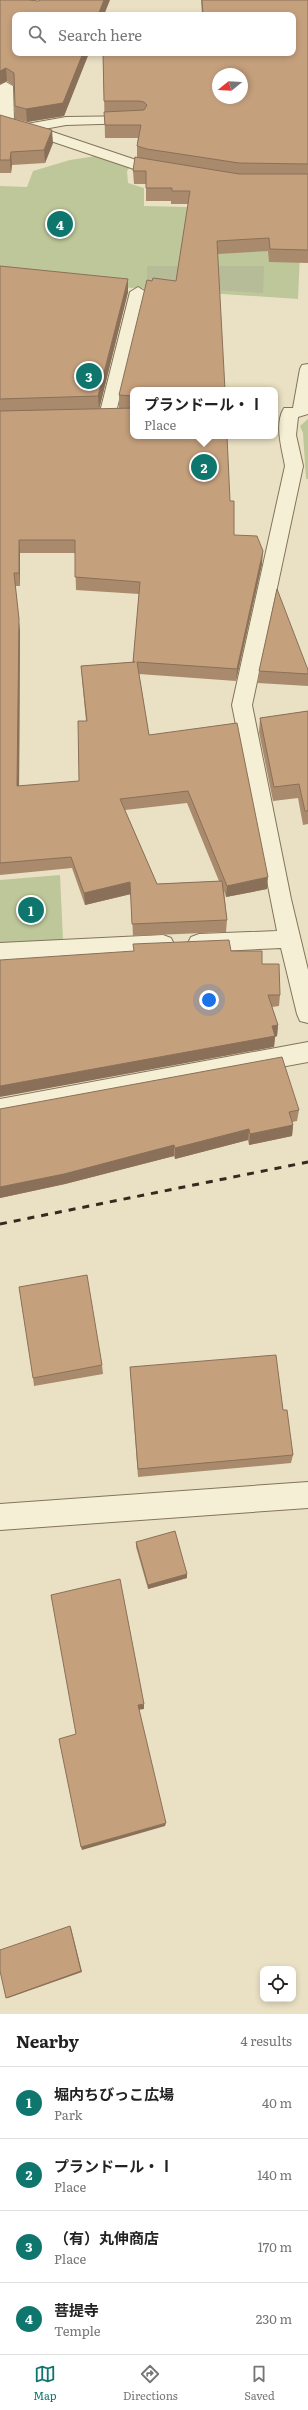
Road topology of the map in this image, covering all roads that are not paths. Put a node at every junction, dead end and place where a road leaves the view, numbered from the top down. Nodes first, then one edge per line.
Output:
1 (6, 86) dead end
2 (139, 118) edge
3 (3, 122) edge
4 (26, 129) junction
5 (178, 173) edge
6 (138, 292) dead end
7 (308, 369) edge
8 (293, 412) edge
9 (126, 415) edge
10 (289, 938) junction
11 (0, 952) edge
12 (308, 1014) edge
13 (308, 1052) edge
14 (0, 1109) edge
15 (308, 1495) edge
16 (0, 1517) edge

1 - 3 street
2 - 4 street
3 - 4 street
4 - 5 street
6 - 9 street
7 - 8 street
8 - 10 street
10 - 11 street
10 - 12 street
13 - 14 street
15 - 16 street

